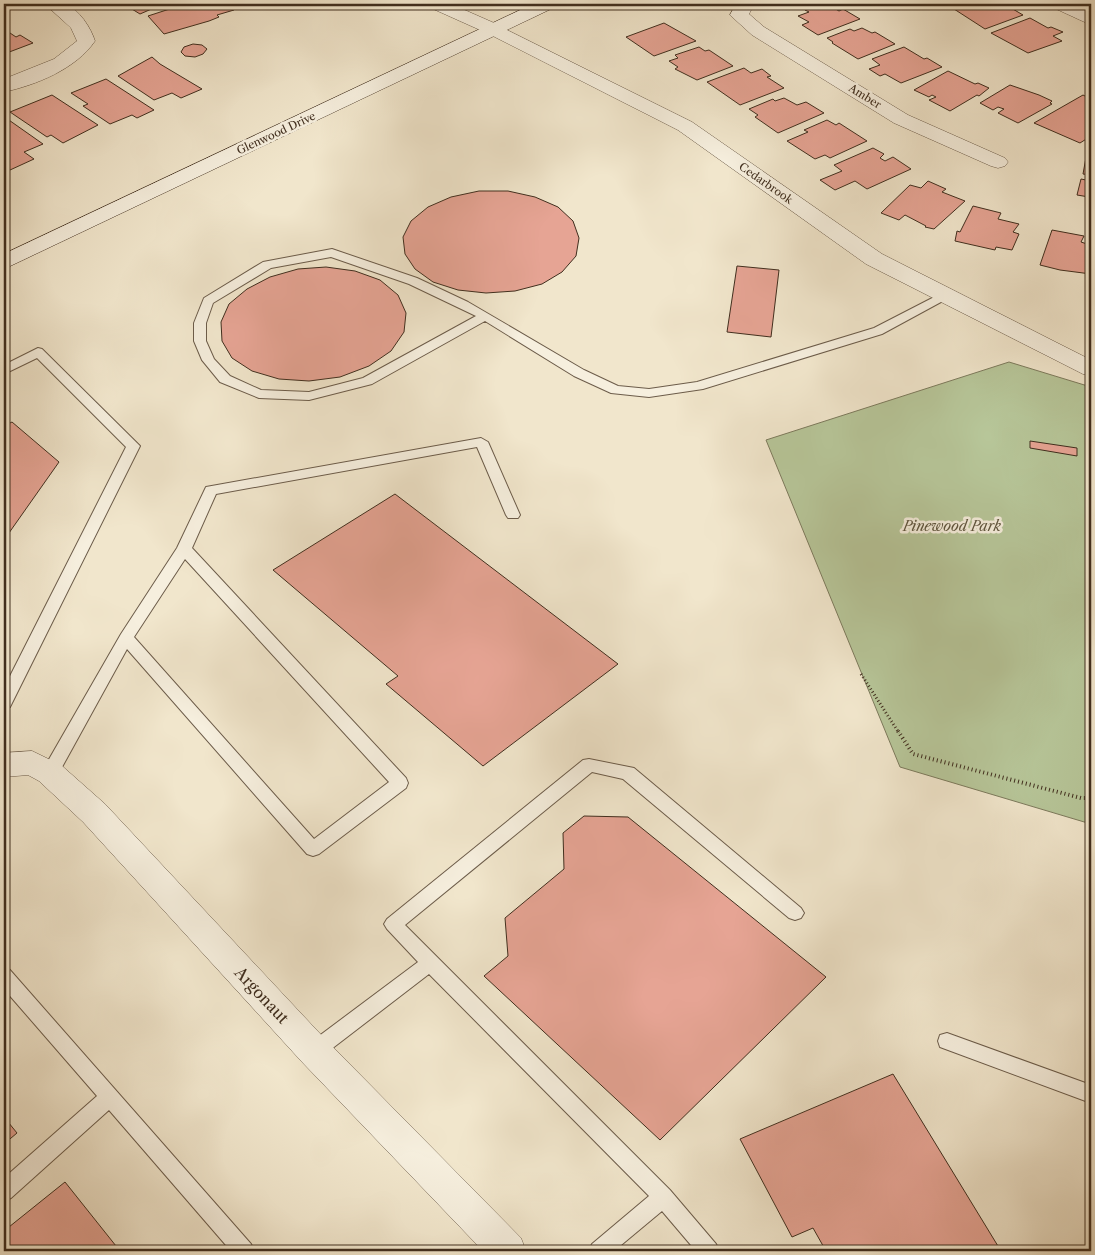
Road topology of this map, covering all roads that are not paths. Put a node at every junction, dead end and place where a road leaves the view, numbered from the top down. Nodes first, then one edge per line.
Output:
1 (54, 4) edge
2 (437, 4) edge
3 (547, 4) edge
4 (1060, 4) edge
5 (742, 10) edge
6 (1091, 20) edge
7 (495, 30) junction
8 (4, 86) edge
9 (998, 162) dead end
10 (4, 262) edge
11 (946, 296) junction
12 (485, 316) junction
13 (1091, 369) edge
14 (4, 370) edge
15 (513, 515) dead end
16 (184, 549) junction
17 (126, 638) junction
18 (4, 700) edge
19 (4, 765) edge
20 (50, 773) junction
21 (795, 913) dead end
22 (430, 963) junction
23 (4, 976) edge
24 (947, 1041) dead end
25 (314, 1051) junction
26 (1091, 1094) edge
27 (109, 1097) junction
28 (4, 1191) edge
29 (663, 1198) junction
30 (244, 1251) edge
31 (508, 1251) edge
32 (599, 1251) edge
33 (709, 1251) edge

1 - 8 street
2 - 7 street, Cedarbrook
3 - 7 street, Glenwood Drive
4 - 6 street
5 - 9 street, Amber
7 - 10 street, Glenwood Drive
7 - 11 street, Cedarbrook
11 - 12 lane
11 - 13 street, Cedarbrook
12 - 12 lane
14 - 18 lane
15 - 16 lane
16 - 17 lane
16 - 17 lane
17 - 20 lane
19 - 20 street, Argonaut
20 - 25 street, Argonaut
21 - 22 lane
22 - 25 lane
22 - 29 lane
23 - 27 lane
24 - 26 lane
25 - 31 street, Argonaut
27 - 28 lane
27 - 30 lane
29 - 32 lane
29 - 33 lane

